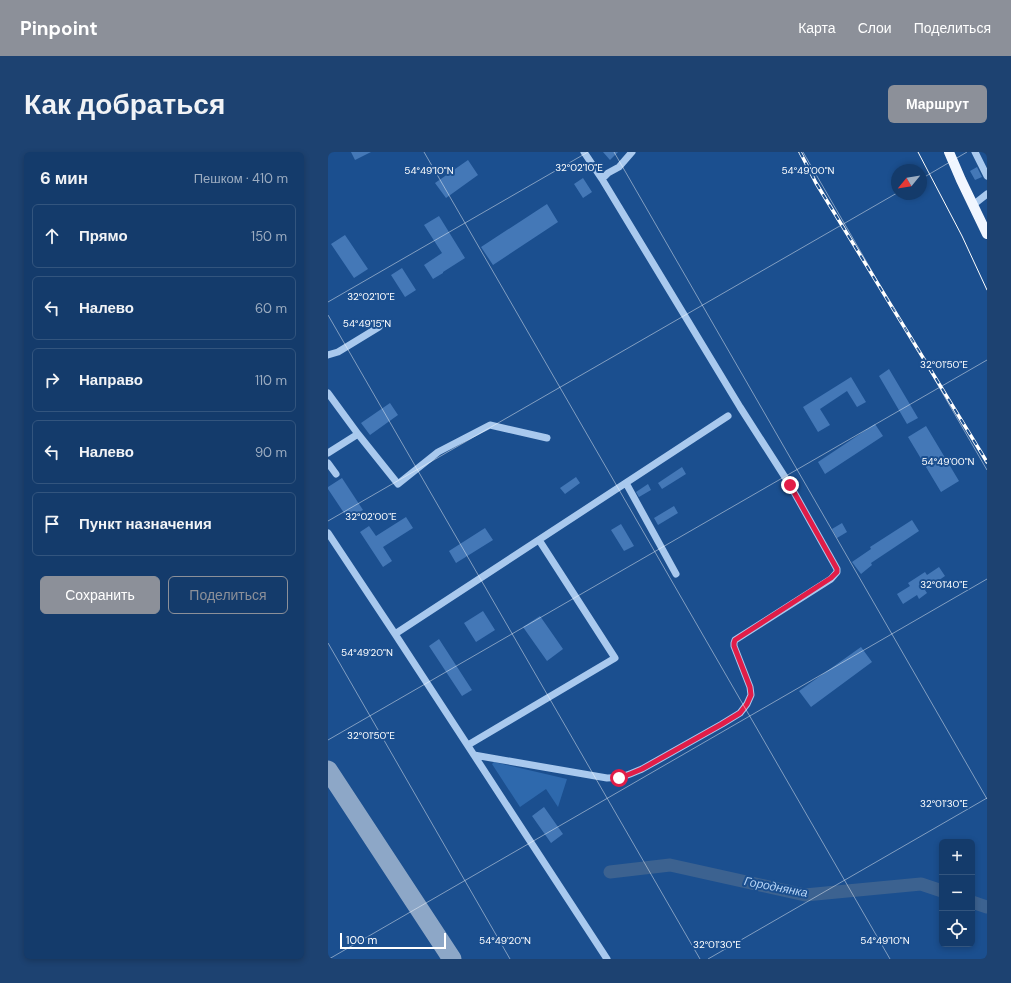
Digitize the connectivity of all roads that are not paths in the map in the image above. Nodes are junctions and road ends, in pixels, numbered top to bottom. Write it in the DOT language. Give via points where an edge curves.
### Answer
graph roads {
  1 [pos="584,152"];
  2 [pos="632,152"];
  3 [pos="949,152"];
  4 [pos="974,152"];
  5 [pos="987,176"];
  6 [pos="602,179"];
  7 [pos="987,194"];
  8 [pos="973,204"];
  9 [pos="987,234"];
  10 [pos="379,327"];
  11 [pos="328,355"];
  12 [pos="328,393"];
  13 [pos="728,416"];
  14 [pos="358,434"];
  15 [pos="547,438"];
  16 [pos="328,453"];
  17 [pos="328,463"];
  18 [pos="336,474"];
  19 [pos="626,483"];
  20 [pos="328,533"];
  21 [pos="539,540"];
  22 [pos="676,574"];
  23 [pos="395,634"];
  24 [pos="468,745"];
  25 [pos="474,755"];
  26 [pos="607,959"];
  1 -- 6 [label="street"];
  2 -- 6 [label="street" via="619,167"];
  3 -- 8 [label="main road"];
  4 -- 5 [label="street"];
  6 -- 25 [label="street" via="790,485 837,572 735,640 734,646 751,695 740,713 642,769 619,778 607,778"];
  7 -- 8 [label="street"];
  8 -- 9 [label="main road"];
  10 -- 11 [label="street" via="338,352"];
  12 -- 14 [label="street"];
  13 -- 19 [label="street"];
  14 -- 15 [label="street" via="398,484 438,452 490,425"];
  14 -- 16 [label="street"];
  17 -- 18 [label="street"];
  19 -- 21 [label="street"];
  19 -- 22 [label="street"];
  20 -- 23 [label="street"];
  21 -- 23 [label="street"];
  21 -- 24 [label="street" via="615,658"];
  23 -- 24 [label="street"];
  24 -- 25 [label="street"];
  25 -- 26 [label="street"];
}
